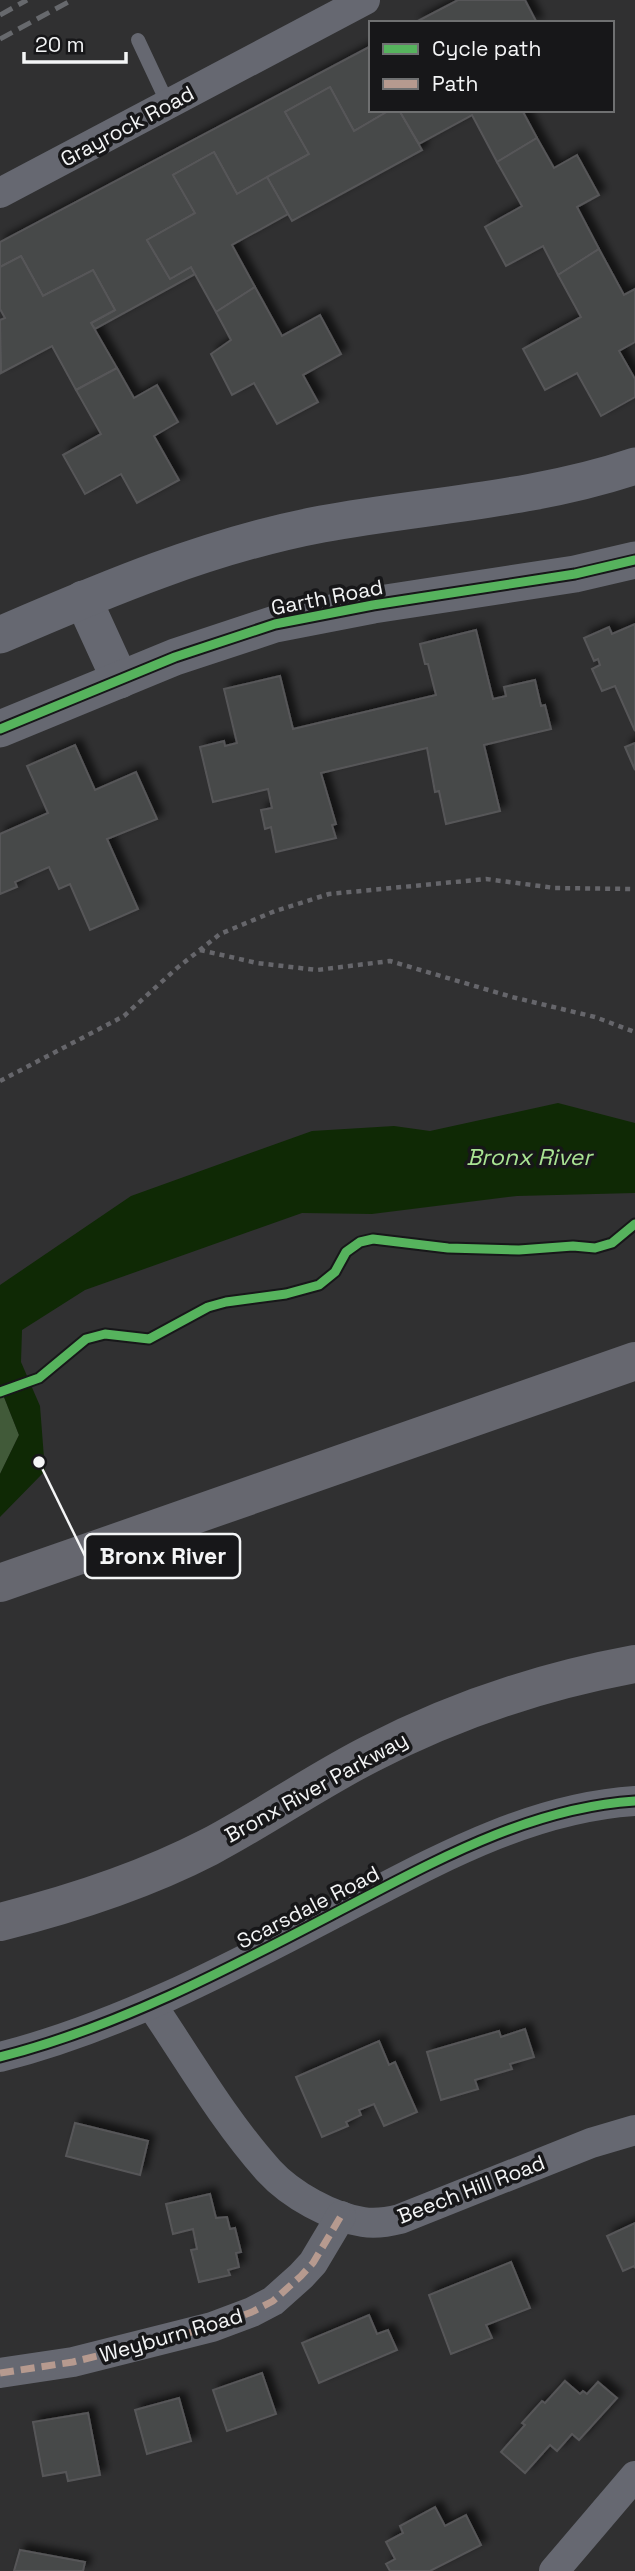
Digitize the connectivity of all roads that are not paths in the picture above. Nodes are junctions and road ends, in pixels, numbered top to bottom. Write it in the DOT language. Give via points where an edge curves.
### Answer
graph roads {
  1 [pos="365,0"];
  2 [pos="138,40"];
  3 [pos="169,104"];
  4 [pos="0,193"];
  5 [pos="635,466"];
  6 [pos="635,560"];
  7 [pos="83,599"];
  8 [pos="0,635"];
  9 [pos="120,680"];
  10 [pos="0,729"];
  11 [pos="635,1361"];
  12 [pos="0,1583"];
  13 [pos="635,1664"];
  14 [pos="635,1801"];
  15 [pos="0,1922"];
  16 [pos="151,2004"];
  17 [pos="0,2057"];
  18 [pos="635,2130"];
  19 [pos="341,2216"];
  20 [pos="0,2373"];
  21 [pos="635,2476"];
  22 [pos="554,2571"];
  1 -- 3 [label="street, Grayrock Road"];
  2 -- 3 [label="lane"];
  3 -- 4 [label="street, Grayrock Road"];
  5 -- 7 [label="street" via="570,485 286,533 180,562"];
  6 -- 9 [label="street, Garth Road" via="275,624"];
  7 -- 8 [label="street"];
  7 -- 9 [label="street"];
  9 -- 10 [label="street, Garth Road"];
  11 -- 12 [label="highway"];
  13 -- 15 [label="highway, Bronx River Parkway" via="478,1706 368,1754 260,1819 164,1868 91,1896"];
  14 -- 16 [label="street, Scarsdale Road" via="565,1811 502,1832"];
  16 -- 17 [label="street, Scarsdale Road"];
  16 -- 19 [label="street, Beech Hill Road" via="271,2173"];
  18 -- 19 [label="street, Beech Hill Road" via="400,2219 381,2223"];
  19 -- 20 [label="street, Weyburn Road" via="302,2276 252,2312 212,2327 73,2362"];
  21 -- 22 [label="street"];
}
